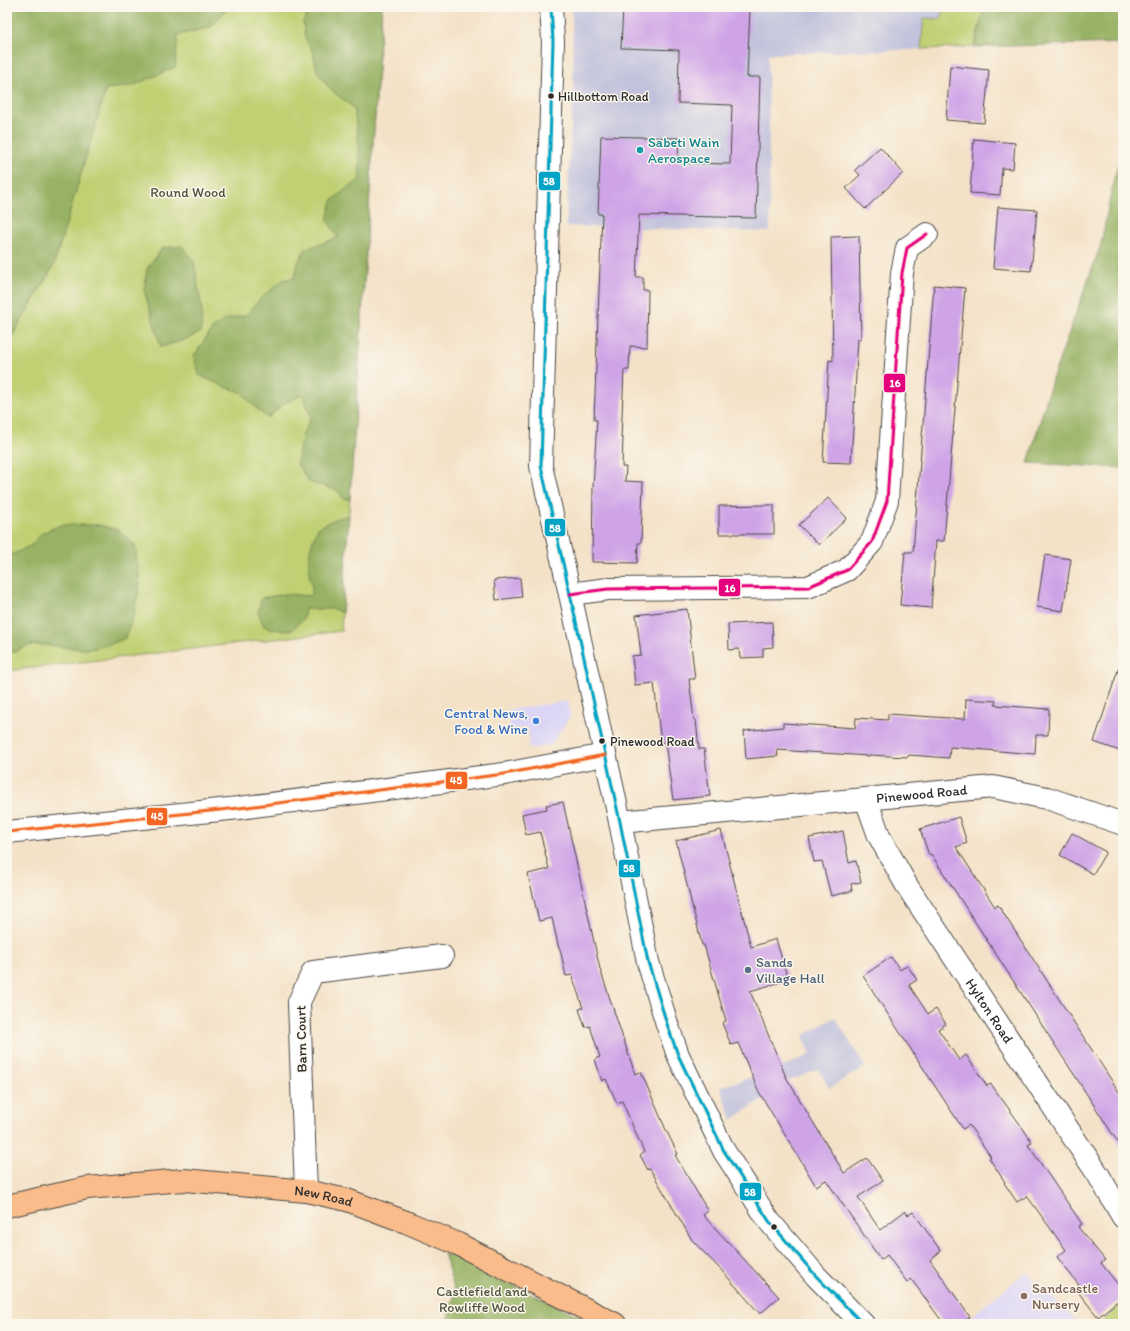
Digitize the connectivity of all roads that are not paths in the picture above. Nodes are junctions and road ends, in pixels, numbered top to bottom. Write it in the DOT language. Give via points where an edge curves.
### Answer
graph roads {
  1 [pos="551,7"];
  2 [pos="927,234"];
  3 [pos="570,594"];
  4 [pos="605,755"];
  5 [pos="866,799"];
  6 [pos="620,822"];
  7 [pos="1123,824"];
  8 [pos="7,832"];
  9 [pos="442,956"];
  10 [pos="306,1191"];
  11 [pos="7,1206"];
  12 [pos="1123,1217"];
  13 [pos="615,1324"];
  14 [pos="863,1324"];
  1 -- 3 [label="street" via="553,41 541,466"];
  2 -- 3 [label="street" via="907,248 902,273 887,500 872,542 847,570 808,588 608,589"];
  3 -- 4 [label="street"];
  4 -- 6 [label="street"];
  4 -- 8 [label="street" via="504,774 255,806"];
  5 -- 6 [label="street, Pinewood Road"];
  5 -- 7 [label="street, Pinewood Road" via="993,787 1047,798"];
  5 -- 12 [label="street, Hylton Road" via="879,836 907,886 1099,1176"];
  6 -- 14 [label="street" via="648,962 667,1024 678,1055 724,1151 769,1221 816,1276"];
  9 -- 10 [label="street, Barn Court" via="313,972 299,1002"];
  10 -- 11 [label="highway, New Road" via="184,1180 87,1188"];
  10 -- 13 [label="highway, New Road" via="347,1200 458,1244"];
}
